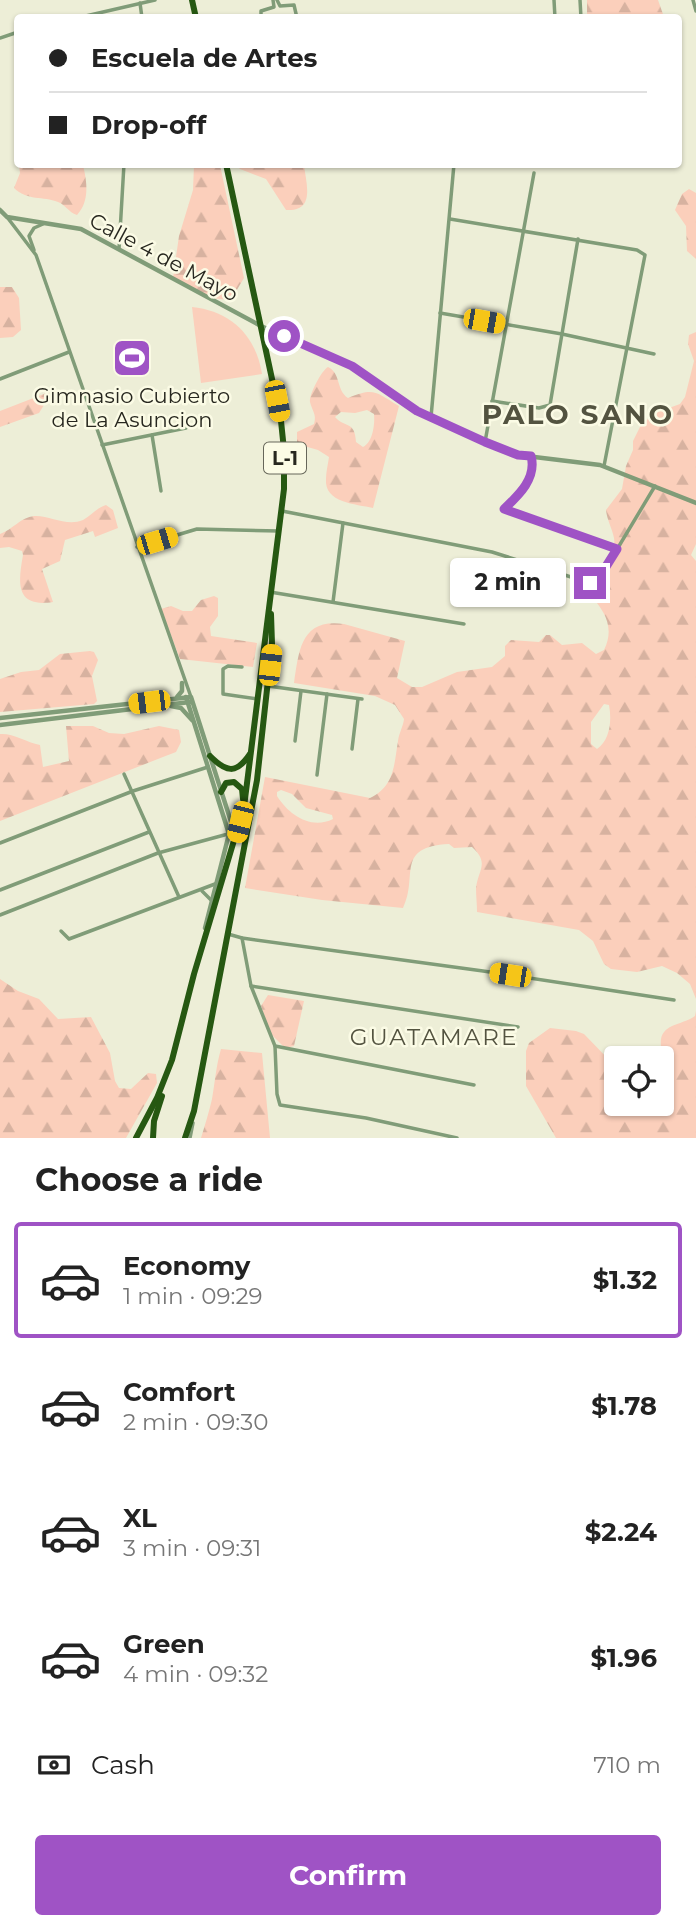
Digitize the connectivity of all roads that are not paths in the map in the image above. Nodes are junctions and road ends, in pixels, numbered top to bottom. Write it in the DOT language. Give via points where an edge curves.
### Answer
graph roads {
  1 [pos="155,0"];
  2 [pos="275,0"];
  3 [pos="694,0"];
  4 [pos="140,3"];
  5 [pos="696,11"];
  6 [pos="95,14"];
  7 [pos="141,14"];
  8 [pos="261,14"];
  9 [pos="296,14"];
  10 [pos="124,168"];
  11 [pos="227,168"];
  12 [pos="454,168"];
  13 [pos="534,173"];
  14 [pos="0,210"];
  15 [pos="8,217"];
  16 [pos="450,219"];
  17 [pos="47,223"];
  18 [pos="522,229"];
  19 [pos="578,239"];
  20 [pos="119,249"];
  21 [pos="36,256"];
  22 [pos="440,313"];
  23 [pos="506,325"];
  24 [pos="261,326"];
  25 [pos="562,334"];
  26 [pos="626,348"];
  27 [pos="69,352"];
  28 [pos="654,354"];
  29 [pos="0,379"];
  30 [pos="492,401"];
  31 [pos="431,418"];
  32 [pos="186,428"];
  33 [pos="152,435"];
  34 [pos="485,442"];
  35 [pos="102,445"];
  36 [pos="531,456"];
  37 [pos="604,466"];
  38 [pos="655,486"];
  39 [pos="162,491"];
  40 [pos="696,503"];
  41 [pos="282,511"];
  42 [pos="343,523"];
  43 [pos="279,531"];
  44 [pos="137,547"];
  45 [pos="617,549"];
  46 [pos="270,592"];
  47 [pos="333,602"];
  48 [pos="464,624"];
  49 [pos="175,658"];
  50 [pos="242,667"];
  51 [pos="182,682"];
  52 [pos="268,686"];
  53 [pos="301,691"];
  54 [pos="327,694"];
  55 [pos="174,699"];
  56 [pos="189,699"];
  57 [pos="258,699"];
  58 [pos="167,705"];
  59 [pos="0,718"];
  60 [pos="194,723"];
  61 [pos="0,725"];
  62 [pos="295,741"];
  63 [pos="253,746"];
  64 [pos="352,749"];
  65 [pos="210,756"];
  66 [pos="208,767"];
  67 [pos="124,774"];
  68 [pos="317,775"];
  69 [pos="133,791"];
  70 [pos="221,792"];
  71 [pos="244,807"];
  72 [pos="149,832"];
  73 [pos="229,834"];
  74 [pos="236,838"];
  75 [pos="0,843"];
  76 [pos="158,853"];
  77 [pos="242,861"];
  78 [pos="217,883"];
  79 [pos="0,890"];
  80 [pos="202,891"];
  81 [pos="180,897"];
  82 [pos="212,901"];
  83 [pos="0,915"];
  84 [pos="61,931"];
  85 [pos="228,934"];
  86 [pos="242,938"];
  87 [pos="202,946"];
  88 [pos="251,986"];
  89 [pos="674,1000"];
  90 [pos="518,1027"];
  91 [pos="275,1046"];
  92 [pos="172,1060"];
  93 [pos="474,1084"];
  94 [pos="194,1111"];
  95 [pos="136,1138"];
  96 [pos="153,1138"];
  97 [pos="183,1138"];
  98 [pos="190,1138"];
  99 [pos="457,1138"];
  1 -- 4 [label="street"];
  2 -- 8 [label="street" via="274,7"];
  2 -- 9 [label="street" via="280,6 293,5"];
  3 -- 5 [label="street"];
  4 -- 6 [label="street"];
  4 -- 7 [label="street"];
  10 -- 20 [label="street"];
  11 -- 24 [label="main road, L-1"];
  12 -- 16 [label="street"];
  13 -- 18 [label="street"];
  14 -- 15 [label="street"];
  15 -- 17 [label="street, Calle 4 de Mayo"];
  15 -- 21 [label="street"];
  16 -- 18 [label="street"];
  16 -- 22 [label="street"];
  17 -- 20 [label="street, Calle 4 de Mayo" via="81,229"];
  17 -- 21 [label="street" via="34,228 29,236"];
  18 -- 19 [label="street"];
  18 -- 23 [label="street"];
  19 -- 25 [label="street"];
  19 -- 26 [label="street" via="645,255"];
  20 -- 24 [label="street, Calle 4 de Mayo"];
  21 -- 27 [label="street"];
  22 -- 23 [label="street"];
  22 -- 31 [label="street"];
  23 -- 25 [label="street"];
  23 -- 30 [label="street"];
  24 -- 31 [label="street, Calle 4 de Mayo" via="352,366"];
  24 -- 41 [label="main road, L-1" via="284,437"];
  25 -- 26 [label="street"];
  25 -- 30 [label="street" via="550,405 539,408"];
  26 -- 28 [label="street"];
  26 -- 37 [label="street"];
  27 -- 29 [label="street"];
  27 -- 35 [label="street"];
  30 -- 34 [label="street"];
  31 -- 34 [label="street, Calle 4 de Mayo"];
  32 -- 33 [label="street"];
  33 -- 35 [label="street"];
  33 -- 39 [label="street"];
  34 -- 36 [label="street, Calle 4 de Mayo"];
  35 -- 44 [label="street"];
  36 -- 37 [label="street, Calle 4 de Mayo"];
  36 -- 45 [label="street" via="533,471 528,482 504,509"];
  37 -- 38 [label="street, Calle 4 de Mayo"];
  38 -- 40 [label="street, Calle 4 de Mayo"];
  38 -- 45 [label="street"];
  41 -- 42 [label="street"];
  41 -- 43 [label="main road, L-1"];
  42 -- 45 [label="street" via="492,552 590,583 597,581"];
  42 -- 47 [label="street"];
  43 -- 44 [label="street" via="197,529"];
  43 -- 46 [label="main road, L-1"];
  44 -- 49 [label="street"];
  46 -- 47 [label="street"];
  46 -- 52 [label="main road, L-1"];
  46 -- 57 [label="main road, L-1"];
  47 -- 48 [label="street"];
  49 -- 51 [label="street"];
  49 -- 56 [label="street"];
  50 -- 57 [label="street" via="223,669 223,694"];
  51 -- 55 [label="street" via="182,691"];
  51 -- 56 [label="street"];
  52 -- 53 [label="street"];
  52 -- 77 [label="main road, L-1"];
  53 -- 54 [label="street"];
  53 -- 62 [label="street"];
  54 -- 64 [label="street" via="360,699"];
  54 -- 68 [label="street"];
  55 -- 56 [label="street"];
  55 -- 59 [label="street"];
  56 -- 58 [label="street"];
  56 -- 60 [label="street"];
  56 -- 65 [label="street"];
  57 -- 63 [label="main road, L-1"];
  58 -- 60 [label="street" via="181,708"];
  58 -- 61 [label="street"];
  60 -- 66 [label="street"];
  63 -- 65 [label="main road" via="239,767 229,770"];
  63 -- 71 [label="main road, L-1"];
  65 -- 70 [label="street"];
  66 -- 69 [label="street"];
  66 -- 73 [label="street"];
  67 -- 69 [label="street"];
  69 -- 72 [label="street"];
  69 -- 75 [label="street"];
  70 -- 71 [label="main road" via="226,783 237,783"];
  70 -- 74 [label="street"];
  71 -- 74 [label="main road, L-1"];
  72 -- 76 [label="street"];
  72 -- 79 [label="street"];
  73 -- 76 [label="street"];
  73 -- 78 [label="street, L-1"];
  74 -- 77 [label="main road"];
  74 -- 87 [label="main road, L-1"];
  76 -- 81 [label="street"];
  76 -- 83 [label="street"];
  77 -- 85 [label="main road, L-1"];
  78 -- 80 [label="street"];
  78 -- 82 [label="street, L-1"];
  80 -- 81 [label="street"];
  80 -- 82 [label="street"];
  81 -- 84 [label="street" via="69,939"];
  82 -- 87 [label="street, L-1"];
  85 -- 86 [label="street"];
  85 -- 94 [label="main road, L-1"];
  86 -- 88 [label="street"];
  86 -- 89 [label="street"];
  87 -- 92 [label="main road, L-1"];
  88 -- 90 [label="street"];
  88 -- 91 [label="street"];
  91 -- 93 [label="street"];
  91 -- 99 [label="street" via="280,1105"];
  92 -- 95 [label="main road, L-1"];
  92 -- 96 [label="main road, L-1"];
  94 -- 97 [label="main road, L-1"];
  94 -- 98 [label="street, L-1"];
}
